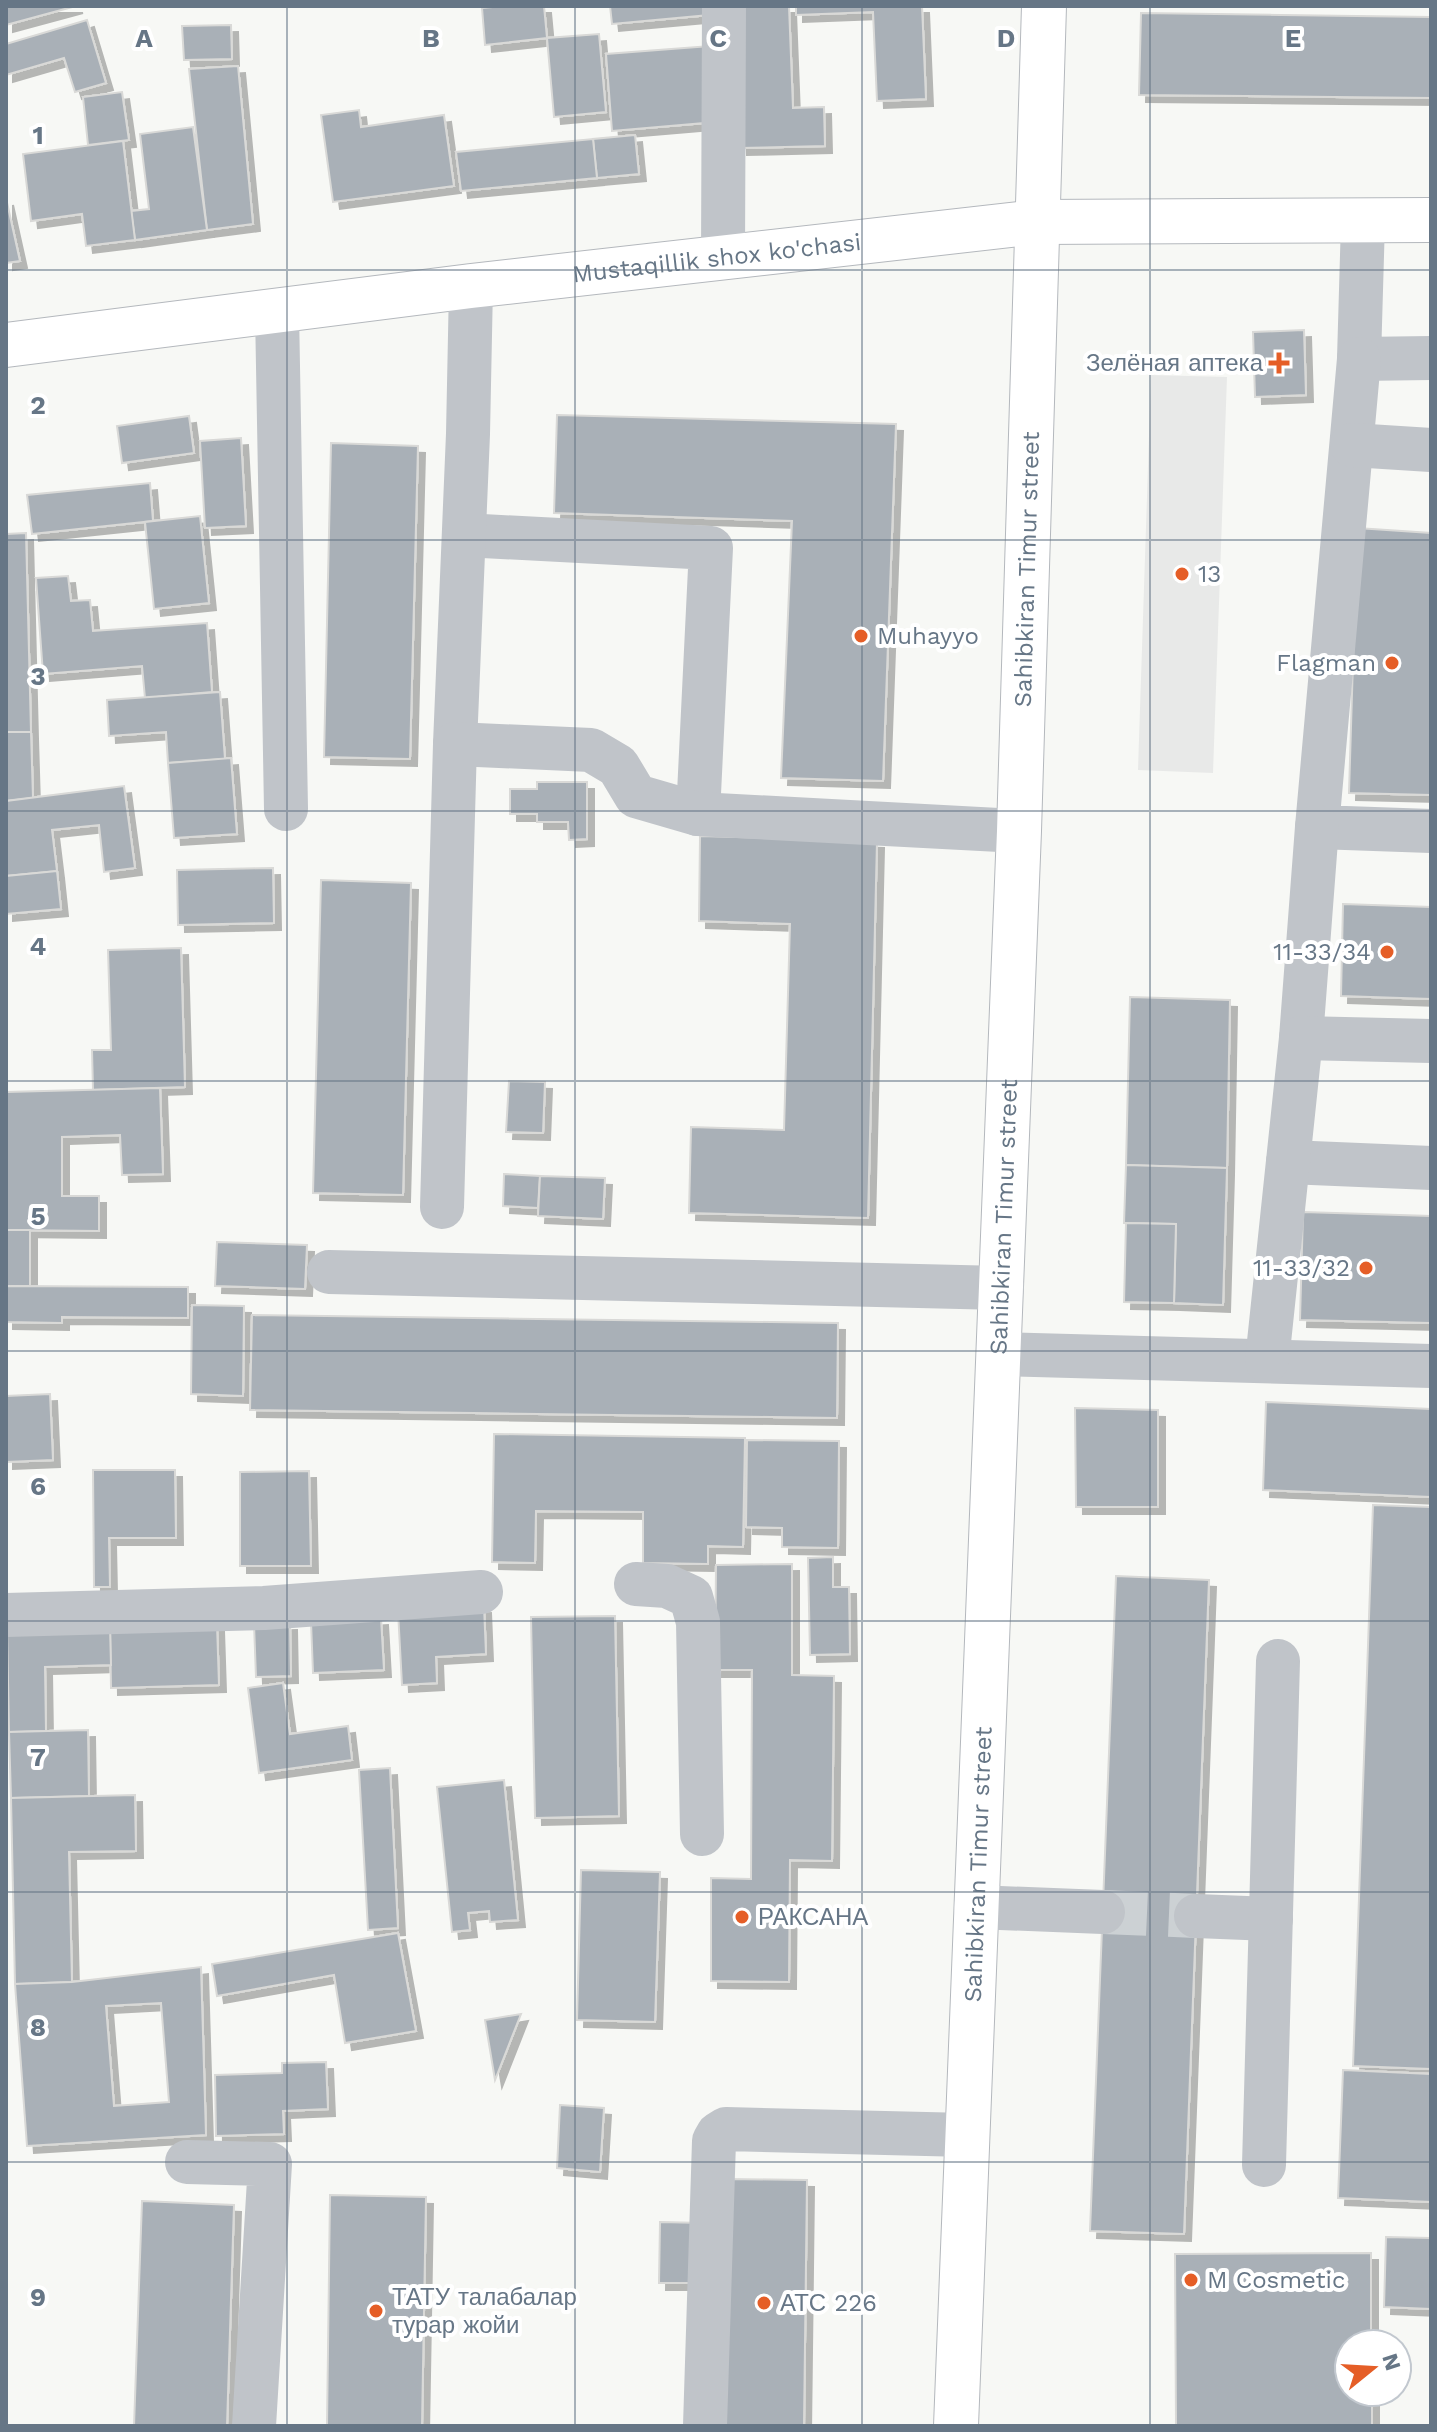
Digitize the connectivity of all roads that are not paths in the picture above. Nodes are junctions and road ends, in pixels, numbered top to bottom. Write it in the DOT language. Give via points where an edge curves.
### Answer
graph roads {
  1 [pos="724,6"];
  2 [pos="1044,6"];
  3 [pos="1431,220"];
  4 [pos="1363,221"];
  5 [pos="1037,222"];
  6 [pos="723,257"];
  7 [pos="471,286"];
  8 [pos="277,311"];
  9 [pos="6,345"];
  10 [pos="1431,358"];
  11 [pos="1359,359"];
  12 [pos="1352,445"];
  13 [pos="1431,450"];
  14 [pos="464,535"];
  15 [pos="455,744"];
  16 [pos="286,809"];
  17 [pos="698,814"];
  18 [pos="1317,827"];
  19 [pos="1019,831"];
  20 [pos="1431,831"];
  21 [pos="1301,1038"];
  22 [pos="1431,1041"];
  23 [pos="1288,1162"];
  24 [pos="1431,1168"];
  25 [pos="442,1207"];
  26 [pos="329,1272"];
  27 [pos="1002,1288"];
  28 [pos="999,1354"];
  29 [pos="1267,1361"];
  30 [pos="1431,1366"];
  31 [pos="636,1584"];
  32 [pos="481,1592"];
  33 [pos="6,1615"];
  34 [pos="1278,1661"];
  35 [pos="702,1834"];
  36 [pos="976,1907"];
  37 [pos="1103,1912"];
  38 [pos="1196,1916"];
  39 [pos="1271,1919"];
  40 [pos="967,2135"];
  41 [pos="187,2162"];
  42 [pos="1264,2165"];
  43 [pos="254,2426"];
  44 [pos="705,2426"];
  45 [pos="956,2426"];
  1 -- 6 [label="street"];
  2 -- 5 [label="main road, Sahibkiran Timur street"];
  3 -- 4 [label="main road, Mustaqillik shox ko'chasi"];
  4 -- 5 [label="main road, Mustaqillik shox ko'chasi"];
  4 -- 11 [label="street"];
  5 -- 6 [label="main road, Mustaqillik shox ko'chasi"];
  5 -- 19 [label="main road, Sahibkiran Timur street"];
  6 -- 7 [label="main road, Mustaqillik shox ko'chasi"];
  7 -- 8 [label="main road, Mustaqillik shox ko'chasi"];
  7 -- 14 [label="street"];
  8 -- 9 [label="main road, Mustaqillik shox ko'chasi"];
  8 -- 16 [label="street"];
  10 -- 11 [label="street"];
  11 -- 12 [label="street"];
  12 -- 13 [label="street"];
  12 -- 18 [label="street"];
  14 -- 15 [label="street"];
  14 -- 17 [label="street" via="711,548"];
  15 -- 17 [label="street" via="591,750 618,766 636,796"];
  15 -- 25 [label="street"];
  17 -- 19 [label="street"];
  18 -- 20 [label="street"];
  18 -- 21 [label="street"];
  19 -- 27 [label="main road, Sahibkiran Timur street"];
  21 -- 22 [label="street"];
  21 -- 23 [label="street"];
  23 -- 24 [label="street"];
  23 -- 29 [label="street"];
  26 -- 27 [label="street"];
  27 -- 28 [label="main road, Sahibkiran Timur street"];
  28 -- 29 [label="street"];
  28 -- 36 [label="main road, Sahibkiran Timur street"];
  29 -- 30 [label="street"];
  31 -- 35 [label="street" via="667,1586 691,1597 695,1610"];
  32 -- 33 [label="street" via="264,1608"];
  34 -- 39 [label="street"];
  36 -- 37 [label="street"];
  36 -- 40 [label="main road, Sahibkiran Timur street"];
  38 -- 39 [label="street"];
  39 -- 42 [label="street"];
  40 -- 44 [label="street" via="726,2129 718,2134"];
  40 -- 45 [label="main road, Sahibkiran Timur street"];
  41 -- 43 [label="street" via="270,2164"];
}
